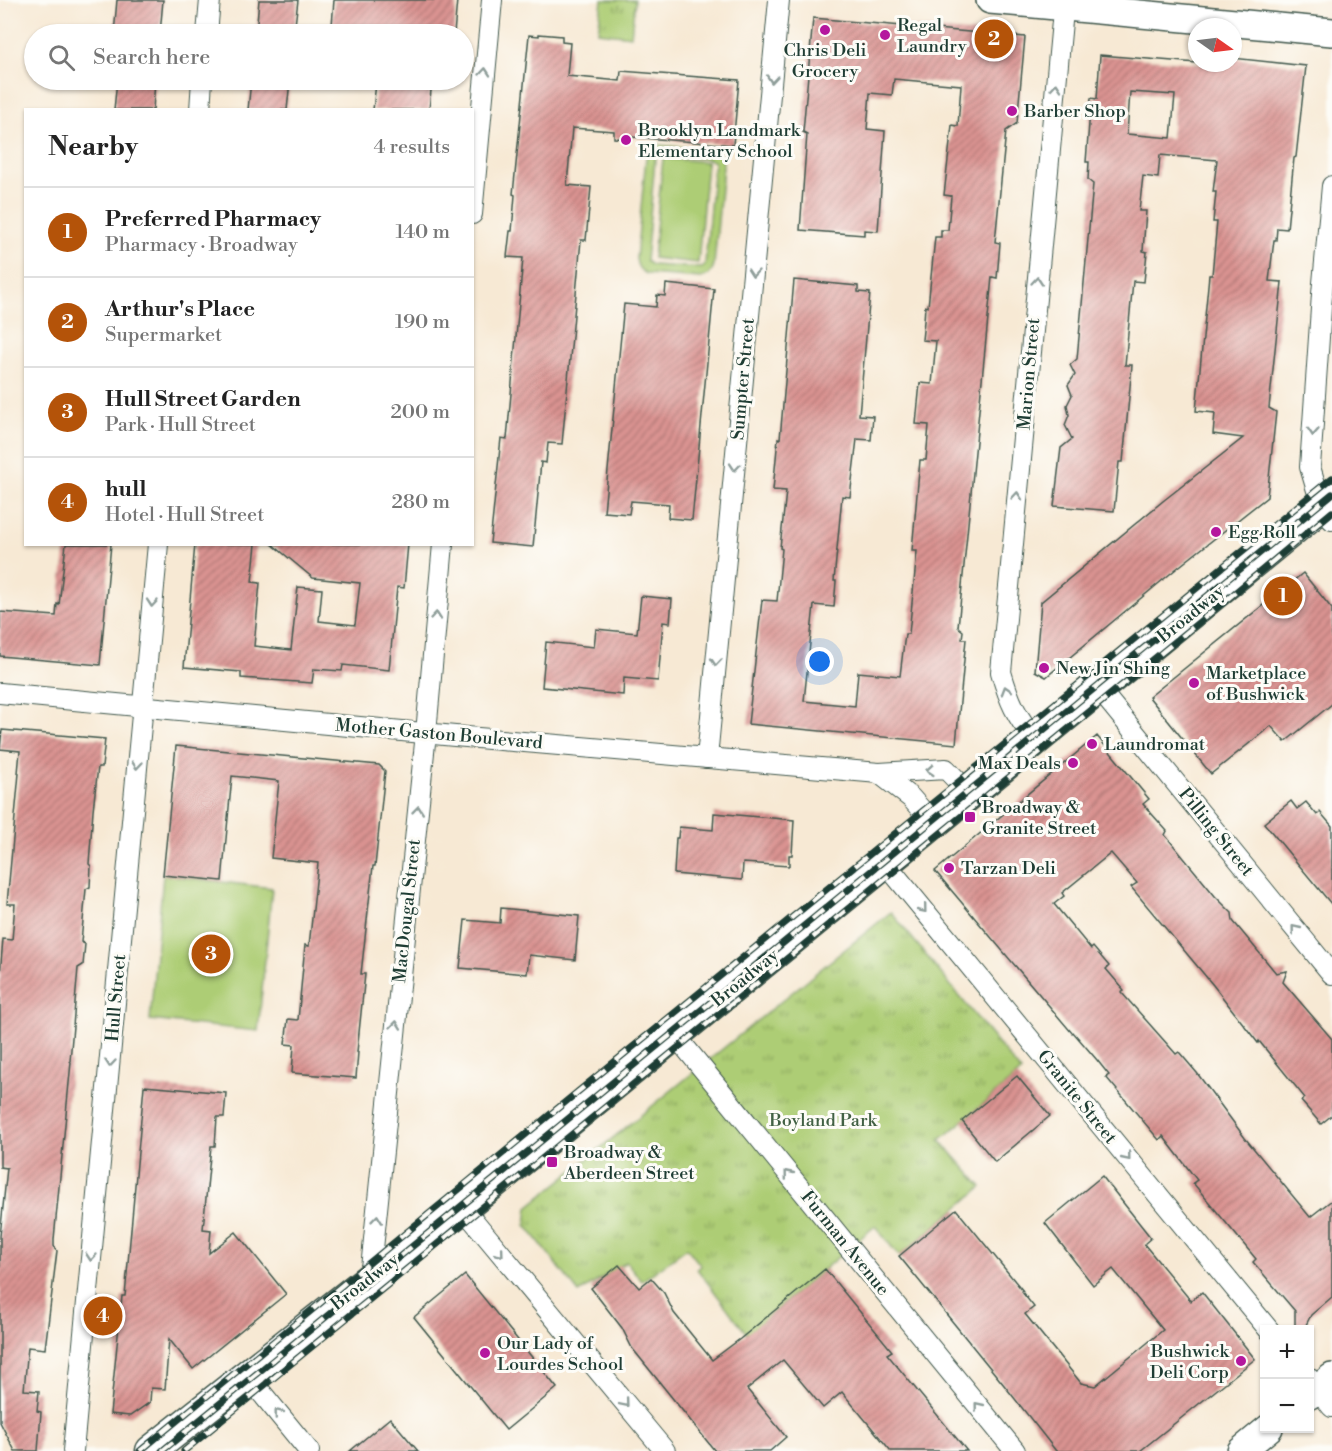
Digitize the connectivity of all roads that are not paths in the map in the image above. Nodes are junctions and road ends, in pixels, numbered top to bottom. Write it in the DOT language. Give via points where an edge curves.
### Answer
graph roads {
  1 [pos="210,0"];
  2 [pos="492,0"];
  3 [pos="779,0"];
  4 [pos="990,0"];
  5 [pos="1064,4"];
  6 [pos="208,24"];
  7 [pos="1332,32"];
  8 [pos="201,90"];
  9 [pos="200,108"];
  10 [pos="1332,186"];
  11 [pos="474,193"];
  12 [pos="1329,509"];
  13 [pos="158,546"];
  14 [pos="443,546"];
  15 [pos="1099,689"];
  16 [pos="0,693"];
  17 [pos="143,706"];
  18 [pos="426,733"];
  19 [pos="1036,740"];
  20 [pos="707,759"];
  21 [pos="879,773"];
  22 [pos="970,794"];
  23 [pos="934,824"];
  24 [pos="886,864"];
  25 [pos="1332,975"];
  26 [pos="675,1035"];
  27 [pos="462,1208"];
  28 [pos="370,1278"];
  29 [pos="1266,1325"];
  30 [pos="247,1375"];
  31 [pos="1263,1433"];
  32 [pos="73,1451"];
  33 [pos="151,1451"];
  34 [pos="309,1451"];
  35 [pos="665,1451"];
  36 [pos="1015,1451"];
  37 [pos="1241,1451"];
  1 -- 6 [label="street"];
  11 -- 2 [label="street, one-way"];
  3 -- 20 [label="street, Sumpter Street, one-way"];
  4 -- 5 [label="main road"];
  5 -- 7 [label="main road"];
  19 -- 5 [label="street, Marion Street, one-way" via="1008,698 1001,672"];
  8 -- 9 [label="street"];
  10 -- 12 [label="street, one-way" via="1310,467"];
  12 -- 15 [label="main road, Broadway"];
  13 -- 17 [label="street, Hull Street, one-way"];
  18 -- 14 [label="street, MacDougal Street, one-way"];
  15 -- 19 [label="main road, Broadway"];
  25 -- 15 [label="street, Pilling Street, one-way"];
  16 -- 17 [label="street, Mother Gaston Boulevard"];
  17 -- 18 [label="street, Mother Gaston Boulevard"];
  17 -- 32 [label="street, Hull Street, one-way"];
  18 -- 20 [label="street, Mother Gaston Boulevard"];
  28 -- 18 [label="street, MacDougal Street, one-way"];
  19 -- 22 [label="main road, Broadway"];
  20 -- 21 [label="street, Mother Gaston Boulevard"];
  22 -- 21 [label="street, Mother Gaston Boulevard, one-way" via="946,769"];
  21 -- 23 [label="street" via="911,798"];
  22 -- 23 [label="main road, Broadway"];
  23 -- 24 [label="main road, Broadway"];
  24 -- 26 [label="main road, Broadway"];
  24 -- 29 [label="street, Granite Street, one-way"];
  26 -- 27 [label="main road, Broadway"];
  36 -- 26 [label="street, Furman Avenue, one-way"];
  27 -- 28 [label="main road, Broadway"];
  27 -- 35 [label="street, one-way"];
  28 -- 30 [label="main road, Broadway"];
  30 -- 33 [label="main road, Broadway"];
  34 -- 30 [label="street, one-way"];
  31 -- 37 [label="main road"];
}
